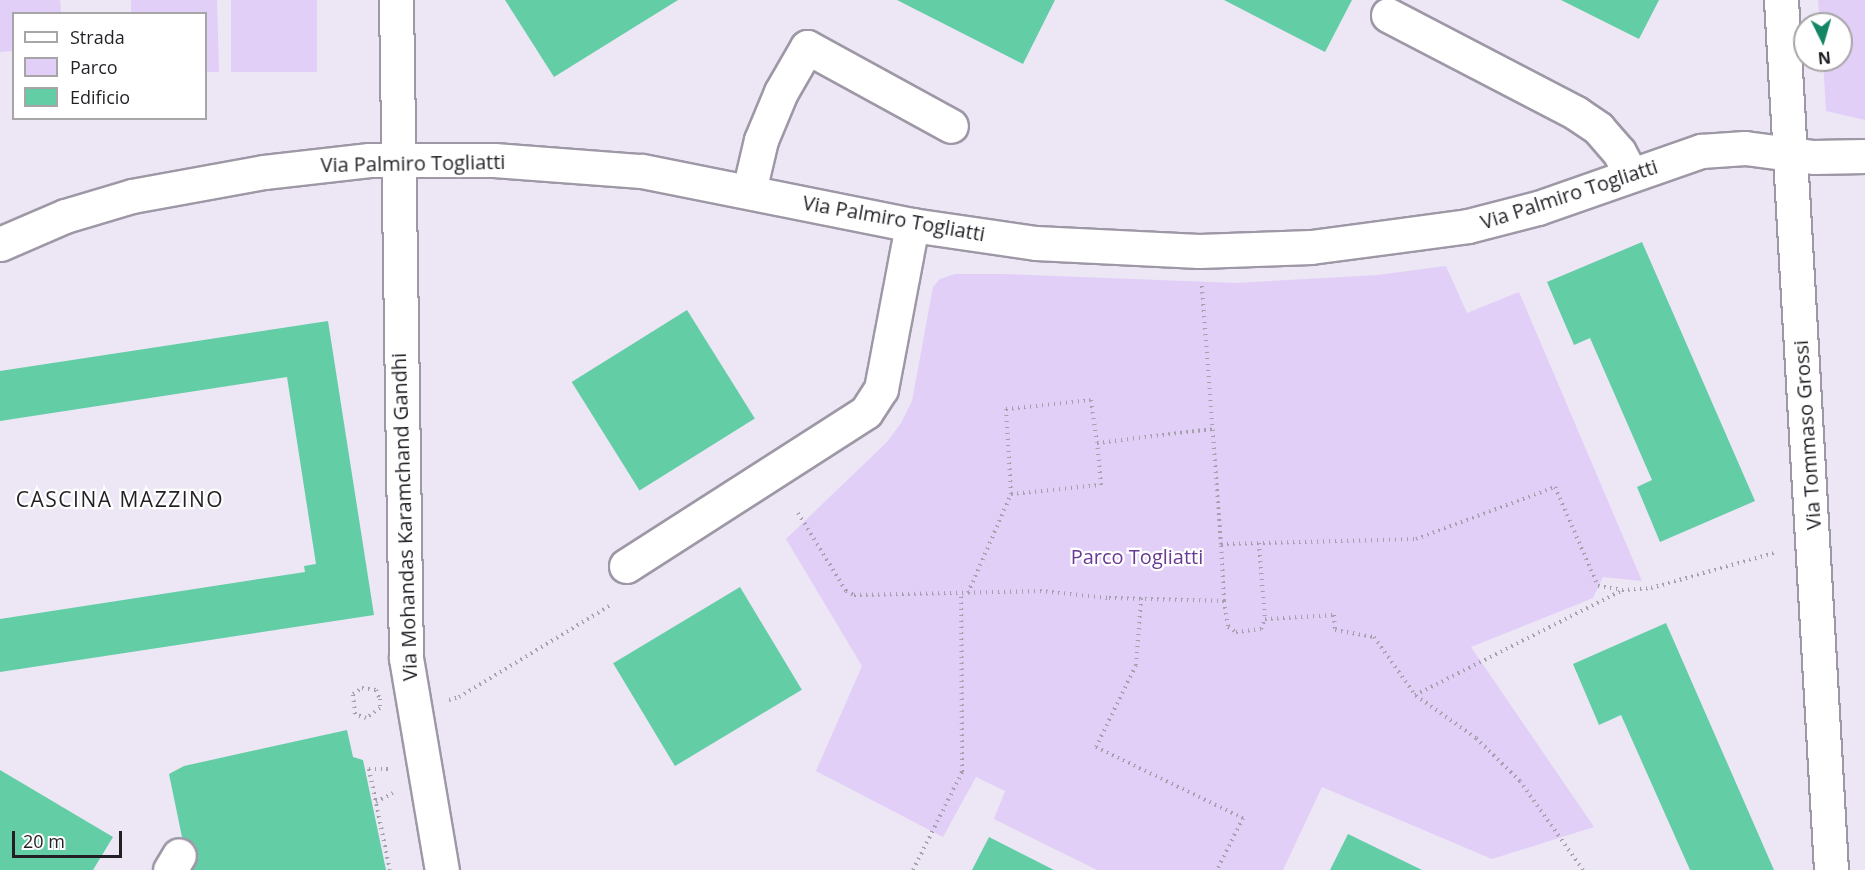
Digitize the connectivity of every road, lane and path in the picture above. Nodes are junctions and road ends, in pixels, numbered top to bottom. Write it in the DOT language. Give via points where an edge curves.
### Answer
graph roads {
  1 [pos="396,0"];
  2 [pos="1781,0"];
  3 [pos="1388,15"];
  4 [pos="951,126"];
  5 [pos="1789,152"];
  6 [pos="1865,156"];
  7 [pos="399,160"];
  8 [pos="1631,175"];
  9 [pos="749,191"];
  10 [pos="912,225"];
  11 [pos="0,244"];
  12 [pos="1201,278"];
  13 [pos="1212,429"];
  14 [pos="1096,443"];
  15 [pos="1011,494"];
  16 [pos="798,513"];
  17 [pos="1259,543"];
  18 [pos="1221,544"];
  19 [pos="1787,549"];
  20 [pos="626,566"];
  21 [pos="1622,590"];
  22 [pos="961,593"];
  23 [pos="968,593"];
  24 [pos="1141,598"];
  25 [pos="1224,601"];
  26 [pos="611,606"];
  27 [pos="1265,619"];
  28 [pos="1415,695"];
  29 [pos="459,697"];
  30 [pos="366,718"];
  31 [pos="369,769"];
  32 [pos="390,870"];
  33 [pos="442,870"];
  34 [pos="914,870"];
  35 [pos="1217,870"];
  36 [pos="1583,870"];
  37 [pos="1831,870"];
  1 -- 7 [label="street, Via Mohandas Karamchand Gandhi"];
  2 -- 5 [label="street, Via Tommaso Grossi"];
  3 -- 8 [label="street" via="1576,113 1598,128 1619,152"];
  4 -- 9 [label="street" via="807,47 761,140"];
  5 -- 6 [label="street, Via Palmiro Togliatti" via="1813,157"];
  5 -- 8 [label="street, Via Palmiro Togliatti" via="1745,148 1701,152"];
  5 -- 37 [label="street, Via Tommaso Grossi"];
  7 -- 9 [label="street, Via Palmiro Togliatti" via="588,166 642,171"];
  7 -- 11 [label="street, Via Palmiro Togliatti" via="334,162 170,188 75,213"];
  7 -- 33 [label="street, Via Mohandas Karamchand Gandhi" via="406,658"];
  8 -- 10 [label="street, Via Palmiro Togliatti" via="1538,208 1468,226 1311,247 1123,249 1036,243"];
  9 -- 10 [label="street, Via Palmiro Togliatti"];
  10 -- 20 [label="street" via="881,388 866,412"];
  12 -- 13 [label="path"];
  13 -- 14 [label="path"];
  13 -- 18 [label="path"];
  14 -- 15 [label="path" via="1101,485"];
  14 -- 15 [label="path" via="1091,399 1006,409"];
  15 -- 23 [label="path"];
  16 -- 22 [label="path" via="846,591 854,595"];
  17 -- 18 [label="path"];
  17 -- 21 [label="path" via="1416,539 1555,487 1598,586"];
  17 -- 27 [label="path"];
  18 -- 25 [label="path"];
  19 -- 21 [label="path" via="1683,580"];
  21 -- 28 [label="path"];
  22 -- 23 [label="path"];
  22 -- 34 [label="path" via="962,772"];
  23 -- 24 [label="path" via="1040,591"];
  24 -- 25 [label="path"];
  24 -- 35 [label="path" via="1136,665 1096,747 1242,818"];
  25 -- 27 [label="path" via="1228,627 1236,632 1261,629"];
  26 -- 29 [label="path"];
  27 -- 28 [label="path" via="1334,615 1335,630 1374,637"];
  28 -- 36 [label="path" via="1476,738 1520,781"];
  30 -- 30 [label="path" via="380,708 380,699 376,690 362,688 353,694 355,714"];
  31 -- 32 [label="path"];
}
